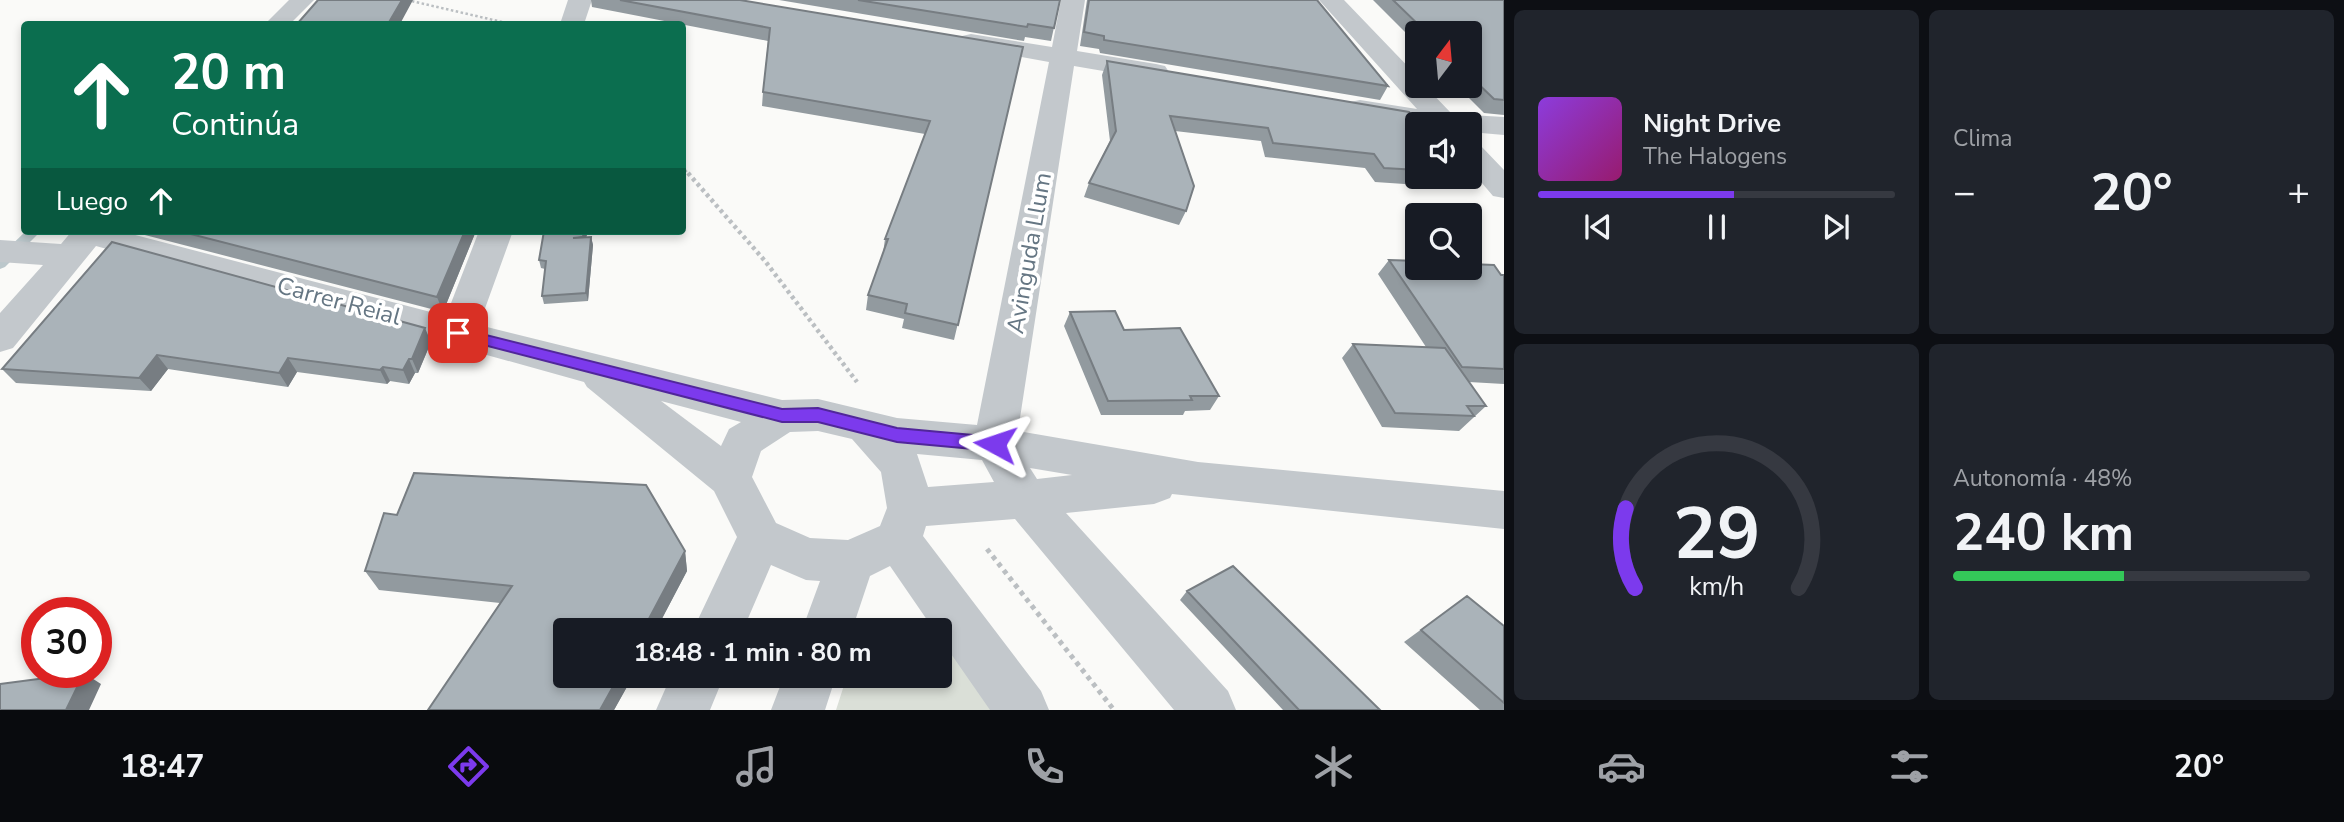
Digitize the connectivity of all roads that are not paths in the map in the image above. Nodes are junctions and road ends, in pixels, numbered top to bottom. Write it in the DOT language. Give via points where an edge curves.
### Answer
graph roads {
  1 [pos="302,0"];
  2 [pos="580,0"];
  3 [pos="1073,0"];
  4 [pos="1331,0"];
  5 [pos="279,21"];
  6 [pos="573,21"];
  7 [pos="953,38"];
  8 [pos="1062,56"];
  9 [pos="1185,77"];
  10 [pos="1335,103"];
  11 [pos="1435,112"];
  12 [pos="1405,116"];
  13 [pos="1482,125"];
  14 [pos="1504,126"];
  15 [pos="1482,164"];
  16 [pos="1504,189"];
  17 [pos="495,235"];
  18 [pos="71,243"];
  19 [pos="0,251"];
  20 [pos="458,333"];
  21 [pos="0,338"];
  22 [pos="591,369"];
  23 [pos="782,416"];
  24 [pos="865,426"];
  25 [pos="995,444"];
  26 [pos="730,478"];
  27 [pos="1198,480"];
  28 [pos="1025,499"];
  29 [pos="1504,510"];
  30 [pos="904,524"];
  31 [pos="760,537"];
  32 [pos="851,562"];
  33 [pos="723,618"];
  34 [pos="831,618"];
  35 [pos="693,688"];
  36 [pos="806,688"];
  37 [pos="683,710"];
  38 [pos="798,710"];
  39 [pos="1022,710"];
  40 [pos="1209,710"];
  1 -- 5 [label="street"];
  2 -- 6 [label="street"];
  3 -- 8 [label="street, Avinguda Llum"];
  4 -- 11 [label="street"];
  7 -- 8 [label="street"];
  8 -- 9 [label="street"];
  8 -- 25 [label="street, Avinguda Llum"];
  10 -- 12 [label="street"];
  13 -- 14 [label="street"];
  15 -- 16 [label="street"];
  17 -- 20 [label="street"];
  18 -- 19 [label="street, Carrer Reial"];
  18 -- 20 [label="street, Carrer Reial"];
  18 -- 21 [label="street"];
  20 -- 22 [label="street, Carrer Reial"];
  22 -- 23 [label="street, Carrer Reial"];
  22 -- 26 [label="street, Carrer Reial"];
  23 -- 24 [label="street" via="818,415"];
  23 -- 26 [label="street" via="744,441"];
  24 -- 25 [label="street" via="897,435"];
  24 -- 30 [label="street" via="901,466"];
  25 -- 27 [label="street"];
  25 -- 28 [label="street"];
  26 -- 31 [label="street"];
  27 -- 28 [label="street"];
  27 -- 29 [label="street"];
  28 -- 30 [label="street"];
  28 -- 40 [label="street"];
  30 -- 32 [label="street"];
  30 -- 39 [label="street"];
  31 -- 32 [label="street" via="806,559"];
  31 -- 33 [label="street"];
  32 -- 34 [label="street"];
  35 -- 37 [label="street"];
  36 -- 38 [label="street"];
}
